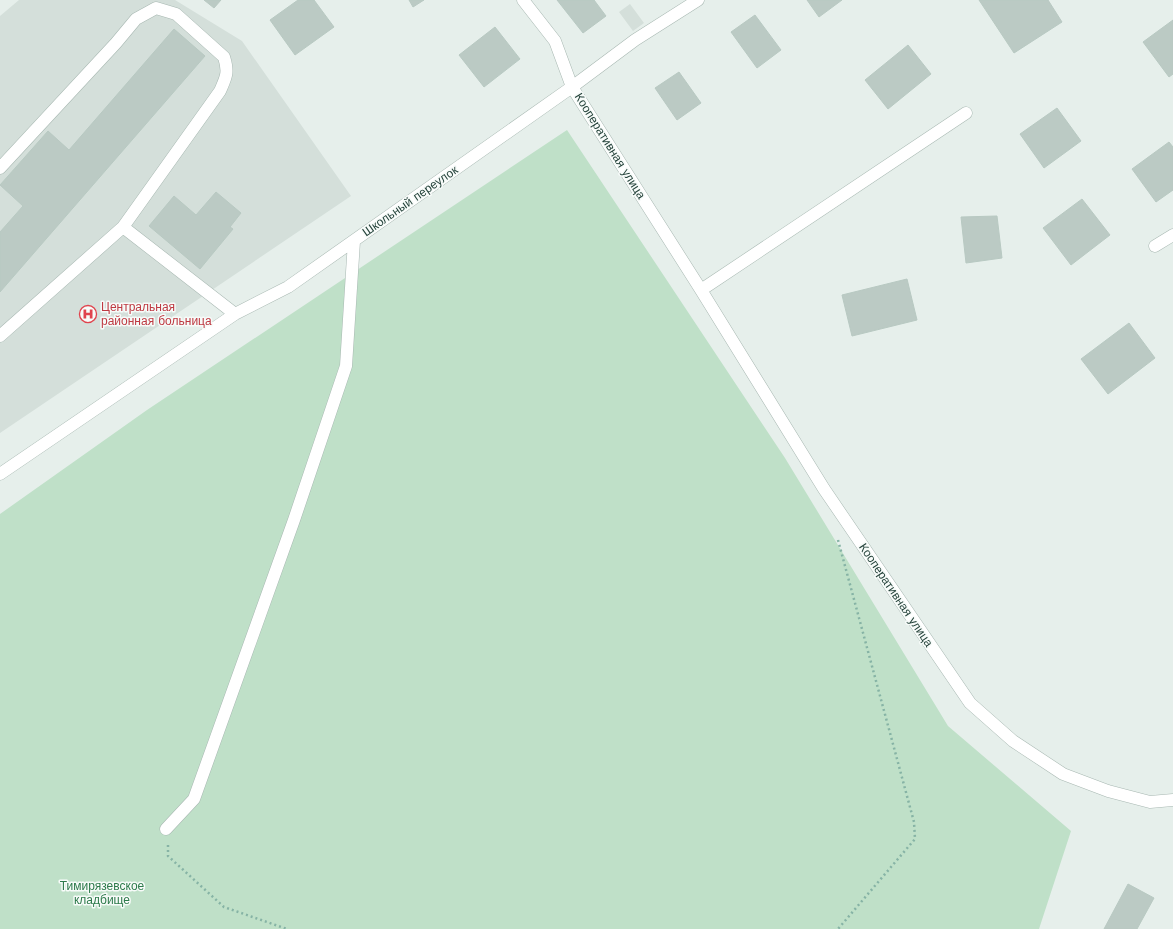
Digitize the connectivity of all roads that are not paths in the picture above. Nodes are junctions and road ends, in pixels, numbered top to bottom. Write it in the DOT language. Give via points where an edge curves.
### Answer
graph roads {
  1 [pos="523,0"];
  2 [pos="698,0"];
  3 [pos="572,86"];
  4 [pos="966,113"];
  5 [pos="0,168"];
  6 [pos="123,227"];
  7 [pos="1173,234"];
  8 [pos="354,241"];
  9 [pos="1155,246"];
  10 [pos="701,290"];
  11 [pos="234,314"];
  12 [pos="0,336"];
  13 [pos="0,474"];
  14 [pos="1173,800"];
  15 [pos="166,829"];
  1 -- 3 [label="street, Кооперативная улица" via="554,41"];
  2 -- 3 [label="street, Школьный переулок" via="635,40"];
  3 -- 8 [label="street, Школьный переулок"];
  3 -- 10 [label="street, Кооперативная улица"];
  4 -- 10 [label="street"];
  5 -- 6 [label="street" via="136,18 156,8 176,14 224,57 227,76 220,91"];
  6 -- 11 [label="street"];
  6 -- 12 [label="street"];
  7 -- 9 [label="street"];
  8 -- 11 [label="street, Школьный переулок" via="288,287"];
  8 -- 15 [label="street" via="346,366 194,799"];
  10 -- 14 [label="street, Кооперативная улица" via="824,490 970,703 1013,741 1063,774 1108,791 1150,802"];
  11 -- 13 [label="street, Школьный переулок"];
}
